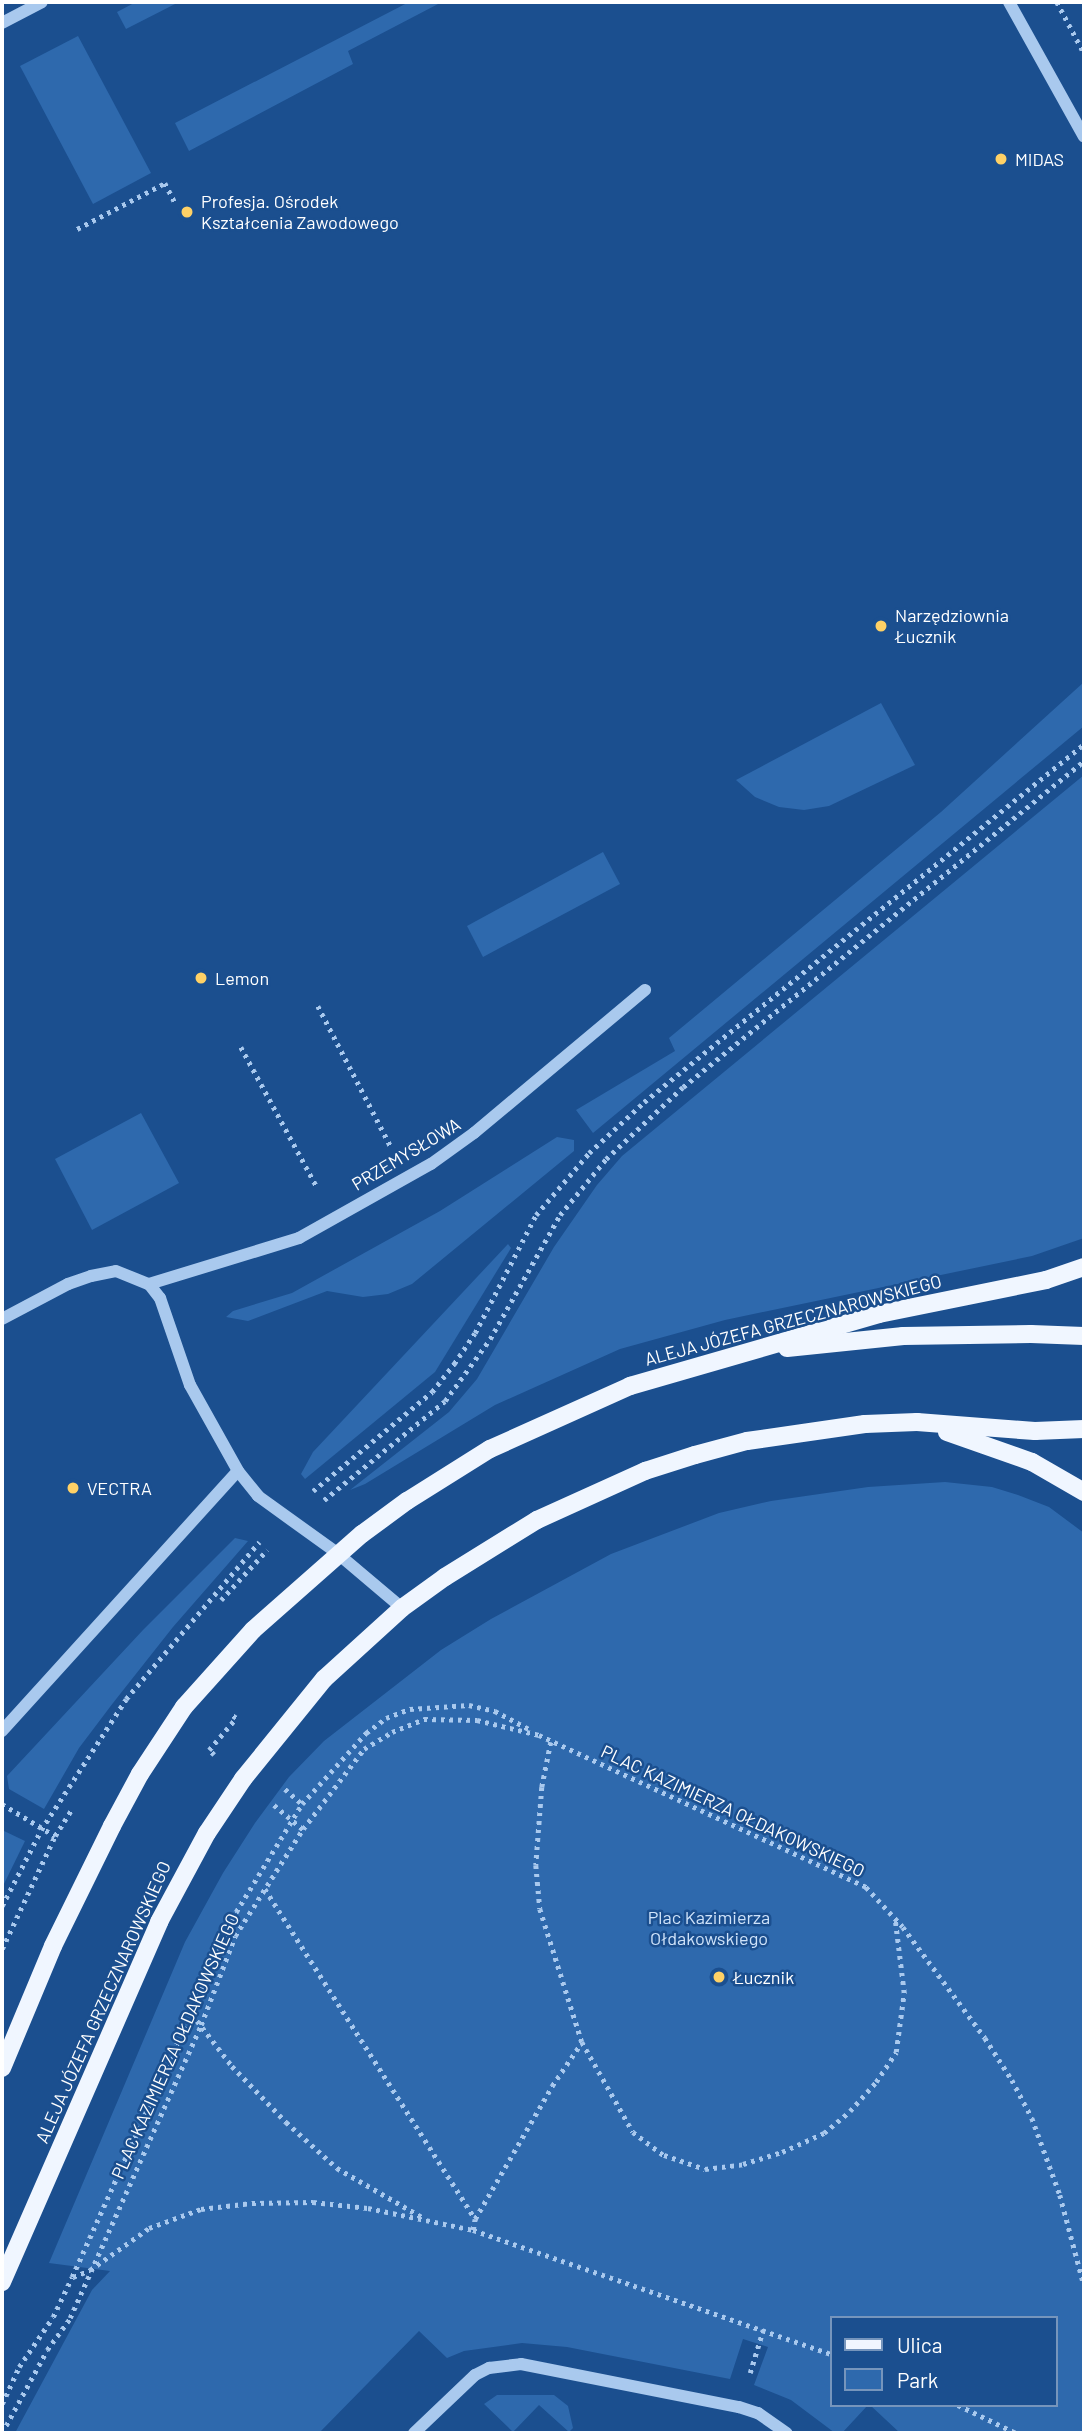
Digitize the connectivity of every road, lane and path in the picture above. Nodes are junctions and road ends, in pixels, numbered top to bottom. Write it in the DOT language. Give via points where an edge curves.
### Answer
graph roads {
  1 [pos="42,2"];
  2 [pos="1009,2"];
  3 [pos="1057,2"];
  4 [pos="2,23"];
  5 [pos="1084,53"];
  6 [pos="1084,137"];
  7 [pos="175,203"];
  8 [pos="77,229"];
  9 [pos="1084,744"];
  10 [pos="1084,761"];
  11 [pos="645,990"];
  12 [pos="318,1006"];
  13 [pos="241,1047"];
  14 [pos="407,1177"];
  15 [pos="334,1217"];
  16 [pos="1084,1267"];
  17 [pos="149,1284"];
  18 [pos="2,1319"];
  19 [pos="1084,1336"];
  20 [pos="744,1352"];
  21 [pos="917,1423"];
  22 [pos="1084,1429"];
  23 [pos="238,1471"];
  24 [pos="1084,1492"];
  25 [pos="284,1516"];
  26 [pos="296,1525"];
  27 [pos="337,1553"];
  28 [pos="402,1608"];
  29 [pos="212,1611"];
  30 [pos="194,1631"];
  31 [pos="185,1641"];
  32 [pos="2,1731"];
  33 [pos="539,1735"];
  34 [pos="551,1742"];
  35 [pos="2,1804"];
  36 [pos="75,1804"];
  37 [pos="41,1830"];
  38 [pos="55,1836"];
  39 [pos="265,1888"];
  40 [pos="2,1906"];
  41 [pos="895,1918"];
  42 [pos="2,1949"];
  43 [pos="192,2014"];
  44 [pos="201,2025"];
  45 [pos="582,2042"];
  46 [pos="2,2068"];
  47 [pos="475,2219"];
  48 [pos="425,2220"];
  49 [pos="473,2230"];
  50 [pos="90,2270"];
  51 [pos="72,2277"];
  52 [pos="2,2282"];
  53 [pos="1084,2285"];
  54 [pos="830,2353"];
  55 [pos="2,2404"];
  56 [pos="963,2407"];
  57 [pos="2,2433"];
  58 [pos="414,2433"];
  59 [pos="787,2433"];
  60 [pos="1014,2433"];
  1 -- 4 [label="street"];
  2 -- 6 [label="street"];
  3 -- 5 [label="path"];
  7 -- 8 [label="path" via="165,183"];
  9 -- 25 [label="path" via="644,1102 589,1153 536,1215 475,1333 432,1392"];
  10 -- 26 [label="path" via="683,1087 606,1159 560,1215 490,1339 445,1401"];
  11 -- 14 [label="street, PRZEMYSŁOWA" via="474,1133"];
  12 -- 14 [label="path"];
  13 -- 15 [label="path"];
  14 -- 15 [label="street, PRZEMYSŁOWA"];
  15 -- 17 [label="street, PRZEMYSŁOWA" via="299,1238"];
  16 -- 20 [label="main road, ALEJA JÓZEFA GRZECZNAROWSKIEGO" via="1046,1280 879,1314"];
  17 -- 18 [label="street" via="116,1272 91,1276"];
  17 -- 23 [label="street" via="160,1298 190,1385"];
  19 -- 20 [label="main road" via="903,1336"];
  20 -- 27 [label="main road, ALEJA JÓZEFA GRZECZNAROWSKIEGO" via="630,1386 491,1449 407,1501"];
  21 -- 22 [label="main road, ALEJA JÓZEFA GRZECZNAROWSKIEGO" via="1035,1431"];
  21 -- 24 [label="main road" via="1032,1461"];
  21 -- 28 [label="main road, ALEJA JÓZEFA GRZECZNAROWSKIEGO" via="864,1424 747,1441 645,1471 537,1520"];
  23 -- 25 [label="street" via="258,1496"];
  23 -- 32 [label="street"];
  25 -- 26 [label="street"];
  25 -- 37 [label="path" via="126,1699"];
  26 -- 27 [label="street"];
  26 -- 29 [label="path" via="266,1550"];
  27 -- 28 [label="street"];
  27 -- 46 [label="main road, ALEJA JÓZEFA GRZECZNAROWSKIEGO" via="215,1670 184,1707 140,1774 53,1946"];
  28 -- 52 [label="main road, ALEJA JÓZEFA GRZECZNAROWSKIEGO" via="324,1679 206,1833 144,1954"];
  30 -- 31 [label="path"];
  33 -- 34 [label="path, PLAC KAZIMIERZA OŁDAKOWSKIEGO"];
  33 -- 39 [label="path, PLAC KAZIMIERZA OŁDAKOWSKIEGO" via="445,1717 424,1719 392,1732 364,1749"];
  33 -- 43 [label="path" via="495,1712 457,1705 410,1709 386,1718 366,1733 302,1804 236,1912"];
  34 -- 41 [label="path, PLAC KAZIMIERZA OŁDAKOWSKIEGO" via="849,1878 866,1887"];
  34 -- 45 [label="path" via="536,1865 540,1909"];
  35 -- 37 [label="path"];
  36 -- 38 [label="path"];
  37 -- 38 [label="path"];
  37 -- 40 [label="path"];
  38 -- 42 [label="path"];
  39 -- 44 [label="path, PLAC KAZIMIERZA OŁDAKOWSKIEGO" via="235,1937"];
  39 -- 47 [label="path"];
  41 -- 45 [label="path" via="904,1993 896,2052 850,2111 824,2133 782,2152 705,2169 664,2155 633,2132"];
  41 -- 53 [label="path, PLAC KAZIMIERZA OŁDAKOWSKIEGO" via="1012,2080 1032,2119 1059,2195"];
  43 -- 44 [label="path"];
  43 -- 51 [label="path"];
  44 -- 48 [label="path" via="232,2066 337,2168"];
  44 -- 50 [label="path, PLAC KAZIMIERZA OŁDAKOWSKIEGO"];
  45 -- 47 [label="path"];
  47 -- 49 [label="path"];
  48 -- 49 [label="path"];
  48 -- 50 [label="path" via="313,2202 201,2209 149,2228"];
  49 -- 54 [label="path"];
  50 -- 51 [label="path"];
  50 -- 57 [label="path, PLAC KAZIMIERZA OŁDAKOWSKIEGO" via="70,2318 47,2350"];
  51 -- 55 [label="path"];
  56 -- 60 [label="path"];
  58 -- 59 [label="street" via="475,2375 489,2368 521,2364 739,2407 758,2413"];
}
